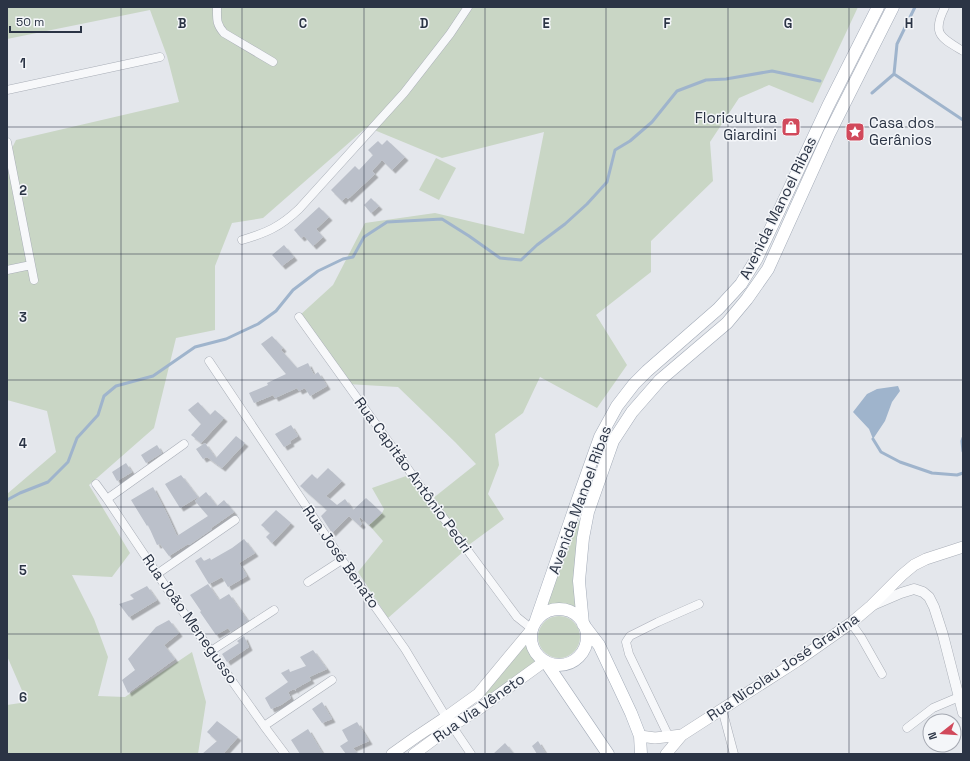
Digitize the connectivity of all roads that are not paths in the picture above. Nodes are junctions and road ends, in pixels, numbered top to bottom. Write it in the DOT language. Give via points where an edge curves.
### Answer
graph roads {
  1 [pos="217,7"];
  2 [pos="468,7"];
  3 [pos="878,7"];
  4 [pos="893,7"];
  5 [pos="945,7"];
  6 [pos="963,51"];
  7 [pos="160,57"];
  8 [pos="273,62"];
  9 [pos="7,90"];
  10 [pos="828,106"];
  11 [pos="837,119"];
  12 [pos="818,126"];
  13 [pos="829,134"];
  14 [pos="7,142"];
  15 [pos="242,240"];
  16 [pos="31,265"];
  17 [pos="7,270"];
  18 [pos="34,280"];
  19 [pos="298,317"];
  20 [pos="208,361"];
  21 [pos="184,444"];
  22 [pos="96,484"];
  23 [pos="107,499"];
  24 [pos="235,520"];
  25 [pos="963,547"];
  26 [pos="342,560"];
  27 [pos="157,574"];
  28 [pos="308,582"];
  29 [pos="580,597"];
  30 [pos="699,604"];
  31 [pos="872,606"];
  32 [pos="274,610"];
  33 [pos="851,623"];
  34 [pos="583,624"];
  35 [pos="534,625"];
  36 [pos="599,645"];
  37 [pos="212,651"];
  38 [pos="544,661"];
  39 [pos="882,674"];
  40 [pos="332,680"];
  41 [pos="959,697"];
  42 [pos="722,708"];
  43 [pos="963,713"];
  44 [pos="449,722"];
  45 [pos="264,726"];
  46 [pos="907,728"];
  47 [pos="682,735"];
  48 [pos="640,736"];
  49 [pos="669,737"];
  50 [pos="285,754"];
  51 [pos="392,754"];
  52 [pos="414,754"];
  53 [pos="471,754"];
  54 [pos="608,754"];
  55 [pos="641,754"];
  56 [pos="666,754"];
  57 [pos="734,754"];
  1 -- 8 [label="street" via="217,20 224,33"];
  2 -- 15 [label="street" via="404,93 299,209 274,228"];
  3 -- 10 [label="main road, Avenida Manoel Ribas"];
  4 -- 11 [label="main road, Avenida Manoel Ribas"];
  5 -- 6 [label="street" via="938,25 940,34 945,41"];
  7 -- 9 [label="street"];
  10 -- 11 [label="main road" via="832,116"];
  10 -- 12 [label="main road, Avenida Manoel Ribas"];
  11 -- 13 [label="main road, Avenida Manoel Ribas"];
  12 -- 13 [label="main road" via="826,128"];
  12 -- 35 [label="main road, Avenida Manoel Ribas" via="757,258 741,284 718,309 647,371 617,406 600,437"];
  13 -- 29 [label="main road, Avenida Manoel Ribas" via="768,269 747,299 727,323 660,380 632,412 613,441 588,512 580,563"];
  14 -- 16 [label="street"];
  16 -- 17 [label="street"];
  16 -- 18 [label="street"];
  19 -- 35 [label="street, Rua Capitão Antônio Pedri" via="512,612 517,618"];
  20 -- 26 [label="street, Rua José Benato"];
  21 -- 23 [label="street"];
  22 -- 23 [label="street, Rua João Menegusso"];
  23 -- 27 [label="street, Rua João Menegusso"];
  24 -- 27 [label="street"];
  25 -- 31 [label="main road, Rua Nicolau José Gravina" via="914,565"];
  26 -- 28 [label="street"];
  26 -- 44 [label="street, Rua José Benato" via="405,649"];
  27 -- 37 [label="street, Rua João Menegusso"];
  29 -- 34 [label="main road, Avenida Manoel Ribas"];
  29 -- 36 [label="main road, Avenida Manoel Ribas"];
  30 -- 49 [label="street" via="630,636 626,642 629,654"];
  31 -- 33 [label="main road, Rua Nicolau José Gravina"];
  31 -- 41 [label="street" via="914,589 929,597 943,635"];
  32 -- 37 [label="street"];
  33 -- 39 [label="street"];
  33 -- 42 [label="main road, Rua Nicolau José Gravina" via="797,661"];
  34 -- 35 [label="main road" via="570,612 561,609 543,614"];
  34 -- 36 [label="main road, Avenida Manoel Ribas"];
  34 -- 38 [label="main road" via="586,642 578,657 562,665"];
  35 -- 38 [label="main road" via="531,638 533,647"];
  35 -- 44 [label="main road, Rua Via Vêneto" via="478,694"];
  36 -- 48 [label="main road, Avenida Manoel Ribas"];
  37 -- 45 [label="street, Rua João Menegusso"];
  38 -- 44 [label="main road, Rua Via Vêneto" via="479,709"];
  38 -- 54 [label="main road"];
  40 -- 45 [label="street"];
  41 -- 43 [label="street"];
  41 -- 46 [label="street" via="933,708"];
  42 -- 47 [label="main road, Rua Nicolau José Gravina"];
  42 -- 57 [label="street"];
  44 -- 51 [label="main road, Rua Via Vêneto" via="416,737"];
  44 -- 52 [label="main road, Rua Via Vêneto"];
  44 -- 53 [label="street, Rua José Benato"];
  45 -- 50 [label="street, Rua João Menegusso"];
  47 -- 49 [label="main road, Rua Nicolau José Gravina"];
  47 -- 56 [label="main road, Rua Nicolau José Gravina"];
  48 -- 49 [label="main road, Rua Nicolau José Gravina"];
  48 -- 55 [label="main road, Avenida Manoel Ribas"];
}
